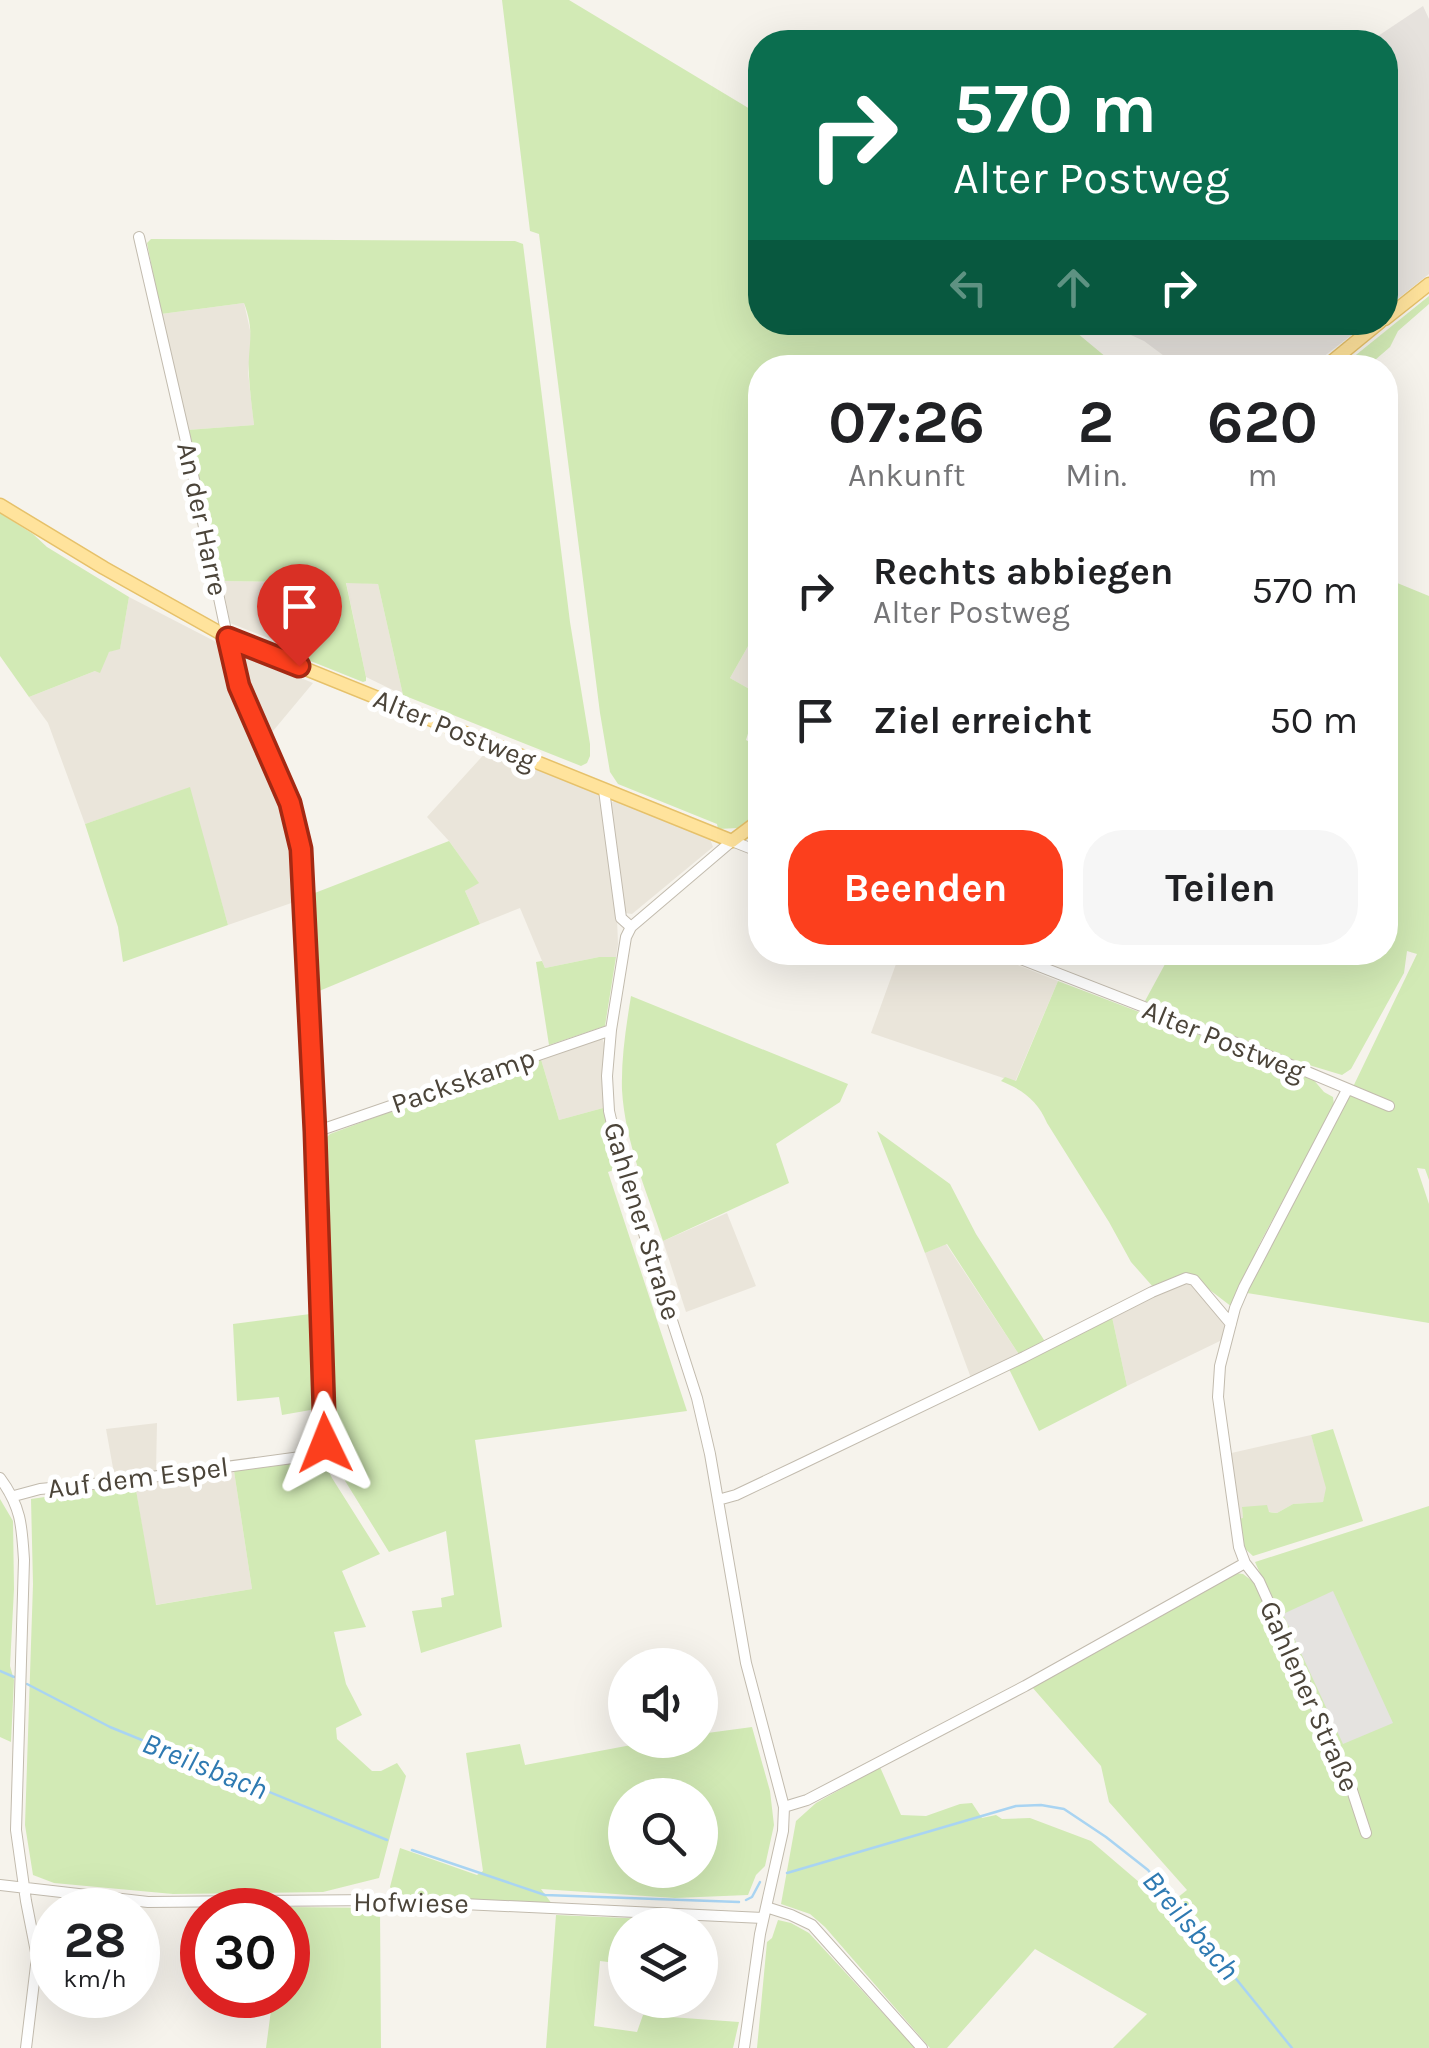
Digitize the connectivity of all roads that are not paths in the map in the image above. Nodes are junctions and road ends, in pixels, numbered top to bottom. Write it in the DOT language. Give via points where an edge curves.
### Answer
graph roads {
  1 [pos="139,237"];
  2 [pos="1429,284"];
  3 [pos="1398,309"];
  4 [pos="1365,335"];
  5 [pos="1340,355"];
  6 [pos="0,505"];
  7 [pos="228,638"];
  8 [pos="604,790"];
  9 [pos="748,829"];
  10 [pos="732,841"];
  11 [pos="748,847"];
  12 [pos="630,927"];
  13 [pos="1036,965"];
  14 [pos="611,1030"];
  15 [pos="1347,1090"];
  16 [pos="1389,1106"];
  17 [pos="315,1132"];
  18 [pos="1231,1324"];
  19 [pos="322,1452"];
  20 [pos="0,1478"];
  21 [pos="14,1496"];
  22 [pos="718,1500"];
  23 [pos="1244,1564"];
  24 [pos="784,1807"];
  25 [pos="1366,1834"];
  26 [pos="0,1884"];
  27 [pos="24,1887"];
  28 [pos="765,1913"];
  29 [pos="26,2048"];
  30 [pos="744,2048"];
  31 [pos="922,2048"];
  1 -- 7 [label="street, An der Harre"];
  2 -- 3 [label="main road"];
  4 -- 5 [label="main road"];
  6 -- 7 [label="main road, Alter Postweg"];
  7 -- 8 [label="main road, Alter Postweg"];
  7 -- 17 [label="street, An der Harre" via="239,686 290,803 301,849"];
  8 -- 10 [label="main road, Alter Postweg"];
  8 -- 12 [label="street" via="621,918"];
  9 -- 10 [label="main road"];
  10 -- 11 [label="street, Alter Postweg"];
  10 -- 12 [label="street"];
  12 -- 14 [label="street, Gahlener Straße"];
  13 -- 15 [label="street, Alter Postweg"];
  14 -- 17 [label="street, Packskamp"];
  14 -- 22 [label="street, Gahlener Straße" via="609,1111 697,1398"];
  15 -- 16 [label="street, Alter Postweg"];
  15 -- 18 [label="street, Gahlener Straße"];
  17 -- 19 [label="street, An der Harre"];
  18 -- 22 [label="street" via="1186,1278"];
  18 -- 23 [label="street, Gahlener Straße" via="1218,1397"];
  19 -- 21 [label="street, Auf dem Espel"];
  20 -- 21 [label="street, Auf dem Espel"];
  21 -- 27 [label="street, Auf dem Espel" via="24,1560 16,1830"];
  22 -- 24 [label="street, Gahlener Straße" via="746,1663"];
  23 -- 24 [label="street" via="1025,1686"];
  23 -- 25 [label="street, Gahlener Straße" via="1259,1580"];
  24 -- 28 [label="street, Gahlener Straße"];
  26 -- 27 [label="street, Hofwiese"];
  27 -- 28 [label="street, Hofwiese" via="148,1902 379,1900"];
  27 -- 29 [label="street, Auf dem Espel" via="38,1957"];
  28 -- 30 [label="street, Gahlener Straße"];
  28 -- 31 [label="street, Hofwiese" via="812,1925"];
}
